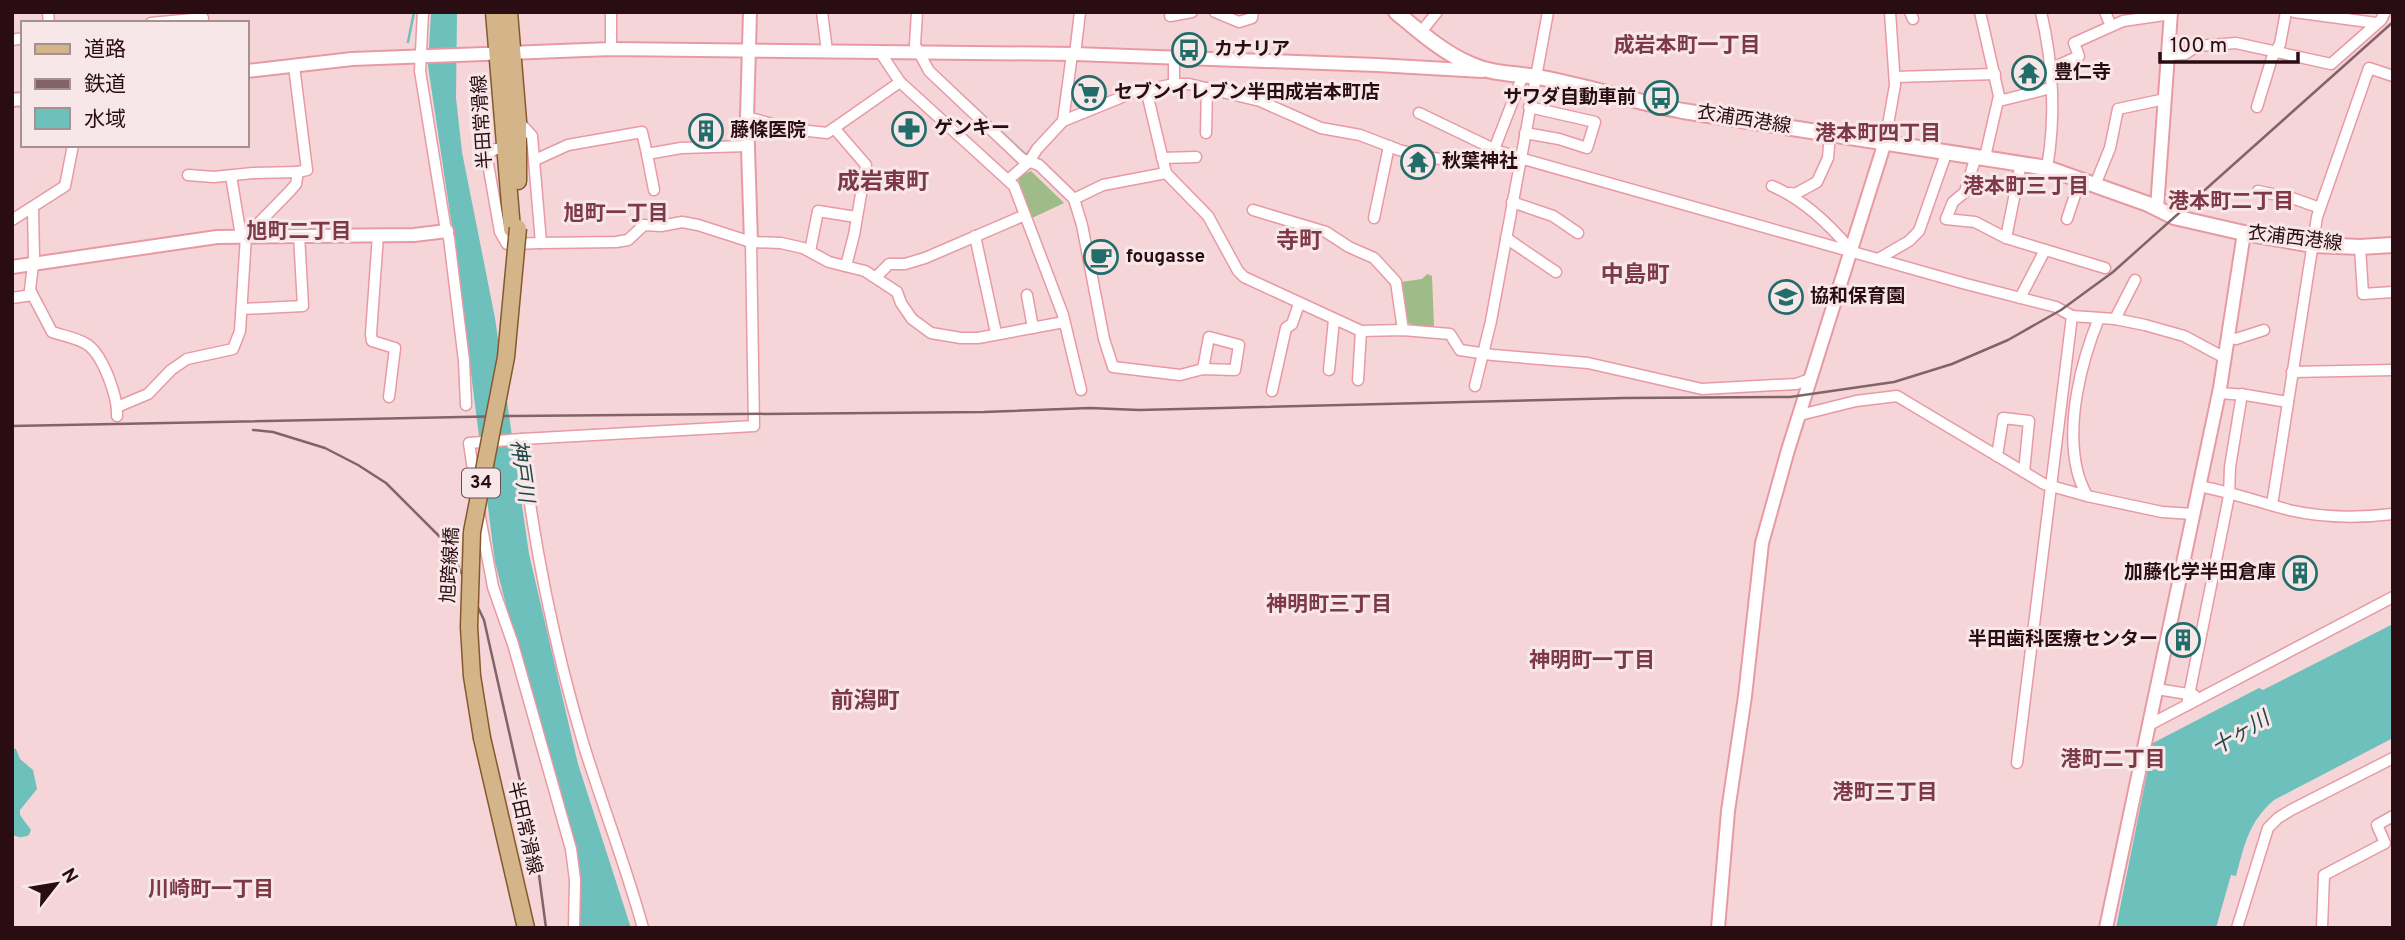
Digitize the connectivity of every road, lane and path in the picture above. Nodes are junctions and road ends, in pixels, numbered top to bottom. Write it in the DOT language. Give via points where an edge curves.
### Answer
graph roads {
  1 [pos="423,12"];
  2 [pos="494,12"];
  3 [pos="509,12"];
  4 [pos="611,12"];
  5 [pos="750,12"];
  6 [pos="822,12"];
  7 [pos="917,12"];
  8 [pos="1080,12"];
  9 [pos="1192,12"];
  10 [pos="1215,12"];
  11 [pos="1253,12"];
  12 [pos="1396,12"];
  13 [pos="1437,12"];
  14 [pos="1548,12"];
  15 [pos="1890,12"];
  16 [pos="1980,12"];
  17 [pos="2041,12"];
  18 [pos="2105,12"];
  19 [pos="2286,12"];
  20 [pos="2294,12"];
  21 [pos="2385,12"];
  22 [pos="2171,13"];
  23 [pos="1170,16"];
  24 [pos="204,18"];
  25 [pos="172,21"];
  26 [pos="2376,23"];
  27 [pos="2111,26"];
  28 [pos="1421,32"];
  29 [pos="611,48"];
  30 [pos="748,50"];
  31 [pos="827,51"];
  32 [pos="2276,51"];
  33 [pos="505,52"];
  34 [pos="880,52"];
  35 [pos="918,53"];
  36 [pos="1449,53"];
  37 [pos="1074,54"];
  38 [pos="420,55"];
  39 [pos="2169,55"];
  40 [pos="1174,57"];
  41 [pos="294,66"];
  42 [pos="1445,69"];
  43 [pos="2050,69"];
  44 [pos="248,71"];
  45 [pos="1489,72"];
  46 [pos="1995,74"];
  47 [pos="1529,76"];
  48 [pos="2393,76"];
  49 [pos="1895,77"];
  50 [pos="900,82"];
  51 [pos="1174,84"];
  52 [pos="1207,88"];
  53 [pos="1146,89"];
  54 [pos="2051,89"];
  55 [pos="2165,99"];
  56 [pos="1998,101"];
  57 [pos="1529,107"];
  58 [pos="2257,107"];
  59 [pos="1419,113"];
  60 [pos="747,117"];
  61 [pos="518,121"];
  62 [pos="1063,121"];
  63 [pos="834,128"];
  64 [pos="1206,133"];
  65 [pos="1525,133"];
  66 [pos="1830,133"];
  67 [pos="1885,142"];
  68 [pos="748,146"];
  69 [pos="1389,146"];
  70 [pos="73,147"];
  71 [pos="506,147"];
  72 [pos="1494,149"];
  73 [pos="1947,151"];
  74 [pos="647,154"];
  75 [pos="1980,156"];
  76 [pos="1196,157"];
  77 [pos="1162,158"];
  78 [pos="1520,158"];
  79 [pos="534,160"];
  80 [pos="1029,162"];
  81 [pos="2021,163"];
  82 [pos="2047,168"];
  83 [pos="298,172"];
  84 [pos="1167,173"];
  85 [pos="188,175"];
  86 [pos="231,176"];
  87 [pos="1008,180"];
  88 [pos="2080,180"];
  89 [pos="2095,185"];
  90 [pos="1772,186"];
  91 [pos="654,190"];
  92 [pos="2258,191"];
  93 [pos="1790,193"];
  94 [pos="1074,199"];
  95 [pos="1512,202"];
  96 [pos="2157,208"];
  97 [pos="2320,208"];
  98 [pos="33,209"];
  99 [pos="1253,210"];
  100 [pos="1025,215"];
  101 [pos="856,217"];
  102 [pos="1374,218"];
  103 [pos="2067,219"];
  104 [pos="12,220"];
  105 [pos="515,228"];
  106 [pos="447,232"];
  107 [pos="1578,233"];
  108 [pos="2244,233"];
  109 [pos="299,235"];
  110 [pos="378,235"];
  111 [pos="243,236"];
  112 [pos="975,236"];
  113 [pos="1506,238"];
  114 [pos="2006,238"];
  115 [pos="751,242"];
  116 [pos="541,243"];
  117 [pos="2313,245"];
  118 [pos="2393,245"];
  119 [pos="2360,247"];
  120 [pos="2045,250"];
  121 [pos="810,251"];
  122 [pos="1851,251"];
  123 [pos="1878,259"];
  124 [pos="32,264"];
  125 [pos="846,266"];
  126 [pos="12,267"];
  127 [pos="2105,268"];
  128 [pos="1556,272"];
  129 [pos="876,277"];
  130 [pos="2135,281"];
  131 [pos="2393,292"];
  132 [pos="32,295"];
  133 [pos="1027,295"];
  134 [pos="12,298"];
  135 [pos="2020,298"];
  136 [pos="1299,304"];
  137 [pos="242,309"];
  138 [pos="2072,316"];
  139 [pos="2099,318"];
  140 [pos="2116,319"];
  141 [pos="1334,320"];
  142 [pos="1064,322"];
  143 [pos="1034,327"];
  144 [pos="1403,330"];
  145 [pos="2264,330"];
  146 [pos="1361,331"];
  147 [pos="996,333"];
  148 [pos="2228,338"];
  149 [pos="1484,354"];
  150 [pos="2225,358"];
  151 [pos="1203,369"];
  152 [pos="1329,370"];
  153 [pos="2393,370"];
  154 [pos="2292,372"];
  155 [pos="1810,379"];
  156 [pos="1357,380"];
  157 [pos="1475,386"];
  158 [pos="1082,390"];
  159 [pos="1272,391"];
  160 [pos="2219,393"];
  161 [pos="2242,394"];
  162 [pos="389,397"];
  163 [pos="2288,402"];
  164 [pos="466,405"];
  165 [pos="1800,415"];
  166 [pos="522,439"];
  167 [pos="1997,456"];
  168 [pos="2024,472"];
  169 [pos="2199,486"];
  170 [pos="2052,487"];
  171 [pos="2229,492"];
  172 [pos="2087,496"];
  173 [pos="2272,505"];
  174 [pos="2193,514"];
  175 [pos="2393,514"];
  176 [pos="2183,564"];
  177 [pos="2214,570"];
  178 [pos="2393,597"];
  179 [pos="2157,689"];
  180 [pos="2188,701"];
  181 [pos="2149,725"];
  182 [pos="479,738"];
  183 [pos="2393,759"];
  184 [pos="2017,762"];
  185 [pos="2393,816"];
  186 [pos="519,928"];
  187 [pos="526,928"];
  188 [pos="574,928"];
  189 [pos="643,928"];
  190 [pos="1718,928"];
  191 [pos="2106,928"];
  192 [pos="2237,928"];
  193 [pos="2322,928"];
  1 -- 38 [label="street"];
  2 -- 33 [label="main road, 半田常滑線 / 34"];
  3 -- 33 [label="main road, 半田常滑線 / 34"];
  4 -- 29 [label="street"];
  5 -- 30 [label="street"];
  6 -- 31 [label="street"];
  7 -- 35 [label="street"];
  8 -- 37 [label="street"];
  9 -- 23 [label="street"];
  10 -- 11 [label="street" via="1239,22 1252,18"];
  12 -- 28 [label="main road, 衣浦西港線"];
  13 -- 28 [label="street"];
  14 -- 47 [label="street"];
  15 -- 49 [label="street"];
  16 -- 46 [label="street"];
  17 -- 43 [label="street"];
  18 -- 27 [label="street"];
  19 -- 32 [label="street"];
  20 -- 26 [label="street"];
  21 -- 26 [label="street"];
  22 -- 27 [label="street"];
  22 -- 39 [label="street"];
  24 -- 25 [label="street"];
  26 -- 32 [label="street" via="2331,64"];
  27 -- 43 [label="street" via="2074,43 2079,56"];
  28 -- 36 [label="main road, 衣浦西港線"];
  29 -- 30 [label="street"];
  29 -- 33 [label="street"];
  30 -- 31 [label="street"];
  30 -- 60 [label="street"];
  31 -- 34 [label="street"];
  32 -- 39 [label="street" via="2236,43 2197,46 2185,54"];
  32 -- 58 [label="street"];
  33 -- 38 [label="street"];
  33 -- 61 [label="main road, 半田常滑線 / 34"];
  33 -- 71 [label="main road, 半田常滑線 / 34"];
  34 -- 35 [label="street"];
  34 -- 50 [label="street"];
  35 -- 37 [label="street"];
  35 -- 80 [label="street" via="929,71"];
  36 -- 42 [label="street" via="1451,65"];
  36 -- 45 [label="main road, 衣浦西港線"];
  37 -- 40 [label="street"];
  37 -- 62 [label="street"];
  38 -- 41 [label="street"];
  38 -- 106 [label="street"];
  39 -- 55 [label="street"];
  40 -- 42 [label="street"];
  40 -- 51 [label="street"];
  41 -- 44 [label="street"];
  41 -- 83 [label="street" via="307,170"];
  42 -- 45 [label="street"];
  43 -- 54 [label="street"];
  45 -- 47 [label="main road, 衣浦西港線"];
  46 -- 49 [label="street"];
  46 -- 56 [label="street"];
  47 -- 57 [label="street"];
  47 -- 66 [label="main road, 衣浦西港線" via="1652,105"];
  47 -- 72 [label="street"];
  48 -- 97 [label="street" via="2369,68"];
  49 -- 67 [label="street"];
  50 -- 63 [label="street"];
  50 -- 87 [label="street"];
  51 -- 52 [label="street"];
  51 -- 53 [label="street"];
  52 -- 64 [label="street"];
  52 -- 69 [label="street" via="1260,101 1321,128"];
  53 -- 62 [label="street"];
  53 -- 77 [label="street"];
  54 -- 56 [label="street"];
  54 -- 82 [label="street" via="2053,122"];
  55 -- 89 [label="street" via="2118,109 2110,148"];
  55 -- 96 [label="street"];
  56 -- 75 [label="street"];
  57 -- 65 [label="street"];
  57 -- 65 [label="street" via="1595,122 1587,148"];
  59 -- 72 [label="street"];
  60 -- 63 [label="street" via="810,132 827,133"];
  60 -- 68 [label="street"];
  61 -- 79 [label="street" via="532,136"];
  61 -- 105 [label="main road, 半田常滑線 / 34"];
  62 -- 80 [label="street"];
  63 -- 101 [label="street" via="866,165"];
  65 -- 78 [label="street"];
  66 -- 67 [label="main road, 衣浦西港線"];
  66 -- 93 [label="street" via="1828,158 1817,182"];
  67 -- 73 [label="main road, 衣浦西港線"];
  67 -- 122 [label="street"];
  68 -- 74 [label="street"];
  68 -- 115 [label="street"];
  69 -- 72 [label="street" via="1432,158 1480,163"];
  69 -- 102 [label="street"];
  70 -- 98 [label="street" via="65,186"];
  71 -- 105 [label="main road, 半田常滑線 / 34"];
  71 -- 116 [label="street" via="492,150 486,158 500,232 507,244"];
  72 -- 78 [label="street"];
  73 -- 75 [label="main road, 衣浦西港線"];
  73 -- 123 [label="street" via="1919,231"];
  74 -- 79 [label="street" via="642,132 568,145"];
  74 -- 91 [label="street"];
  75 -- 81 [label="main road, 衣浦西港線"];
  75 -- 114 [label="street" via="1965,192 1953,202 1946,219 1975,222"];
  76 -- 77 [label="street"];
  77 -- 84 [label="street"];
  78 -- 95 [label="street"];
  78 -- 122 [label="street"];
  79 -- 116 [label="street"];
  80 -- 87 [label="street"];
  80 -- 94 [label="street" via="1039,165"];
  81 -- 82 [label="main road, 衣浦西港線"];
  81 -- 114 [label="street"];
  82 -- 88 [label="main road, 衣浦西港線"];
  83 -- 86 [label="street"];
  83 -- 111 [label="street" via="290,191"];
  84 -- 94 [label="street" via="1103,185"];
  84 -- 136 [label="street" via="1208,216 1244,277"];
  85 -- 86 [label="street"];
  86 -- 111 [label="street"];
  87 -- 100 [label="street"];
  88 -- 89 [label="main road, 衣浦西港線"];
  88 -- 103 [label="street"];
  89 -- 96 [label="main road, 衣浦西港線"];
  90 -- 93 [label="street"];
  92 -- 97 [label="street"];
  93 -- 122 [label="street"];
  94 -- 151 [label="street" via="1113,368 1180,375"];
  95 -- 107 [label="street" via="1553,216"];
  95 -- 113 [label="street"];
  96 -- 108 [label="main road, 衣浦西港線" via="2184,220"];
  97 -- 117 [label="street"];
  98 -- 104 [label="street"];
  98 -- 124 [label="street"];
  99 -- 144 [label="street" via="1326,232 1374,258 1396,282"];
  100 -- 112 [label="street"];
  100 -- 142 [label="street"];
  101 -- 121 [label="street" via="818,211"];
  101 -- 125 [label="street"];
  105 -- 182 [label="main road, 旭跨線橋 / 34, bridge" via="506,357 472,532 469,627"];
  106 -- 110 [label="street"];
  106 -- 164 [label="street"];
  108 -- 117 [label="main road, 衣浦西港線"];
  108 -- 148 [label="street"];
  109 -- 110 [label="street"];
  109 -- 111 [label="street"];
  109 -- 137 [label="street" via="303,306"];
  110 -- 162 [label="street" via="371,334 372,341 395,348"];
  111 -- 124 [label="street"];
  111 -- 137 [label="street"];
  112 -- 129 [label="street" via="925,258 889,264"];
  112 -- 147 [label="street"];
  113 -- 128 [label="street"];
  113 -- 149 [label="street"];
  114 -- 120 [label="street"];
  115 -- 116 [label="street" via="682,222 644,225 628,240 616,242"];
  115 -- 121 [label="street" via="781,243"];
  115 -- 166 [label="street" via="754,426"];
  117 -- 119 [label="main road, 衣浦西港線"];
  117 -- 154 [label="street"];
  118 -- 119 [label="main road, 衣浦西港線"];
  119 -- 131 [label="street" via="2363,294"];
  120 -- 127 [label="street"];
  120 -- 135 [label="street"];
  121 -- 125 [label="street"];
  122 -- 123 [label="street"];
  122 -- 155 [label="street"];
  123 -- 135 [label="street"];
  124 -- 126 [label="street"];
  124 -- 132 [label="street"];
  125 -- 129 [label="street"];
  129 -- 147 [label="street" via="897,292 912,319 931,333 978,338"];
  130 -- 140 [label="street"];
  132 -- 134 [label="street"];
  132 -- 137 [label="street" via="52,332 75,338 96,353 117,412 148,394 187,359 233,349"];
  133 -- 143 [label="street"];
  135 -- 138 [label="street"];
  136 -- 141 [label="street"];
  136 -- 159 [label="street" via="1286,328"];
  138 -- 139 [label="street"];
  138 -- 170 [label="street"];
  139 -- 140 [label="street"];
  139 -- 172 [label="street" via="2079,373 2076,402 2076,470"];
  140 -- 150 [label="street" via="2184,336"];
  141 -- 146 [label="street"];
  141 -- 152 [label="street"];
  142 -- 143 [label="street"];
  142 -- 158 [label="street"];
  143 -- 147 [label="street"];
  144 -- 146 [label="street"];
  144 -- 149 [label="street" via="1450,334 1460,350"];
  145 -- 148 [label="street" via="2236,340"];
  146 -- 156 [label="street"];
  148 -- 150 [label="street"];
  149 -- 155 [label="street" via="1588,363 1702,388 1796,384"];
  149 -- 157 [label="street"];
  150 -- 160 [label="street"];
  151 -- 151 [label="street" via="1209,337 1239,345 1235,370"];
  153 -- 154 [label="street"];
  154 -- 163 [label="street"];
  155 -- 165 [label="street"];
  160 -- 161 [label="street"];
  160 -- 169 [label="street"];
  161 -- 163 [label="street"];
  161 -- 171 [label="street"];
  163 -- 173 [label="street"];
  165 -- 167 [label="street" via="1897,396"];
  165 -- 190 [label="street" via="1762,543"];
  166 -- 188 [label="street" via="469,443 488,566 569,838"];
  166 -- 189 [label="street" via="527,491 555,634 584,744"];
  167 -- 168 [label="street"];
  167 -- 168 [label="street" via="2003,418 2029,421"];
  168 -- 170 [label="street"];
  169 -- 171 [label="street"];
  169 -- 174 [label="street"];
  170 -- 172 [label="street"];
  170 -- 184 [label="street"];
  171 -- 173 [label="street"];
  171 -- 177 [label="street"];
  172 -- 174 [label="street"];
  173 -- 175 [label="street" via="2317,514"];
  174 -- 176 [label="street"];
  176 -- 177 [label="street"];
  176 -- 179 [label="street"];
  177 -- 180 [label="street"];
  178 -- 180 [label="street"];
  179 -- 180 [label="street"];
  179 -- 181 [label="street"];
  180 -- 181 [label="street"];
  181 -- 191 [label="street"];
  182 -- 186 [label="main road, 半田常滑線 / 34"];
  182 -- 187 [label="main road, 半田常滑線 / 34"];
  183 -- 192 [label="street" via="2291,810 2268,828"];
  185 -- 193 [label="street" via="2377,824 2385,842 2324,876"];
}
